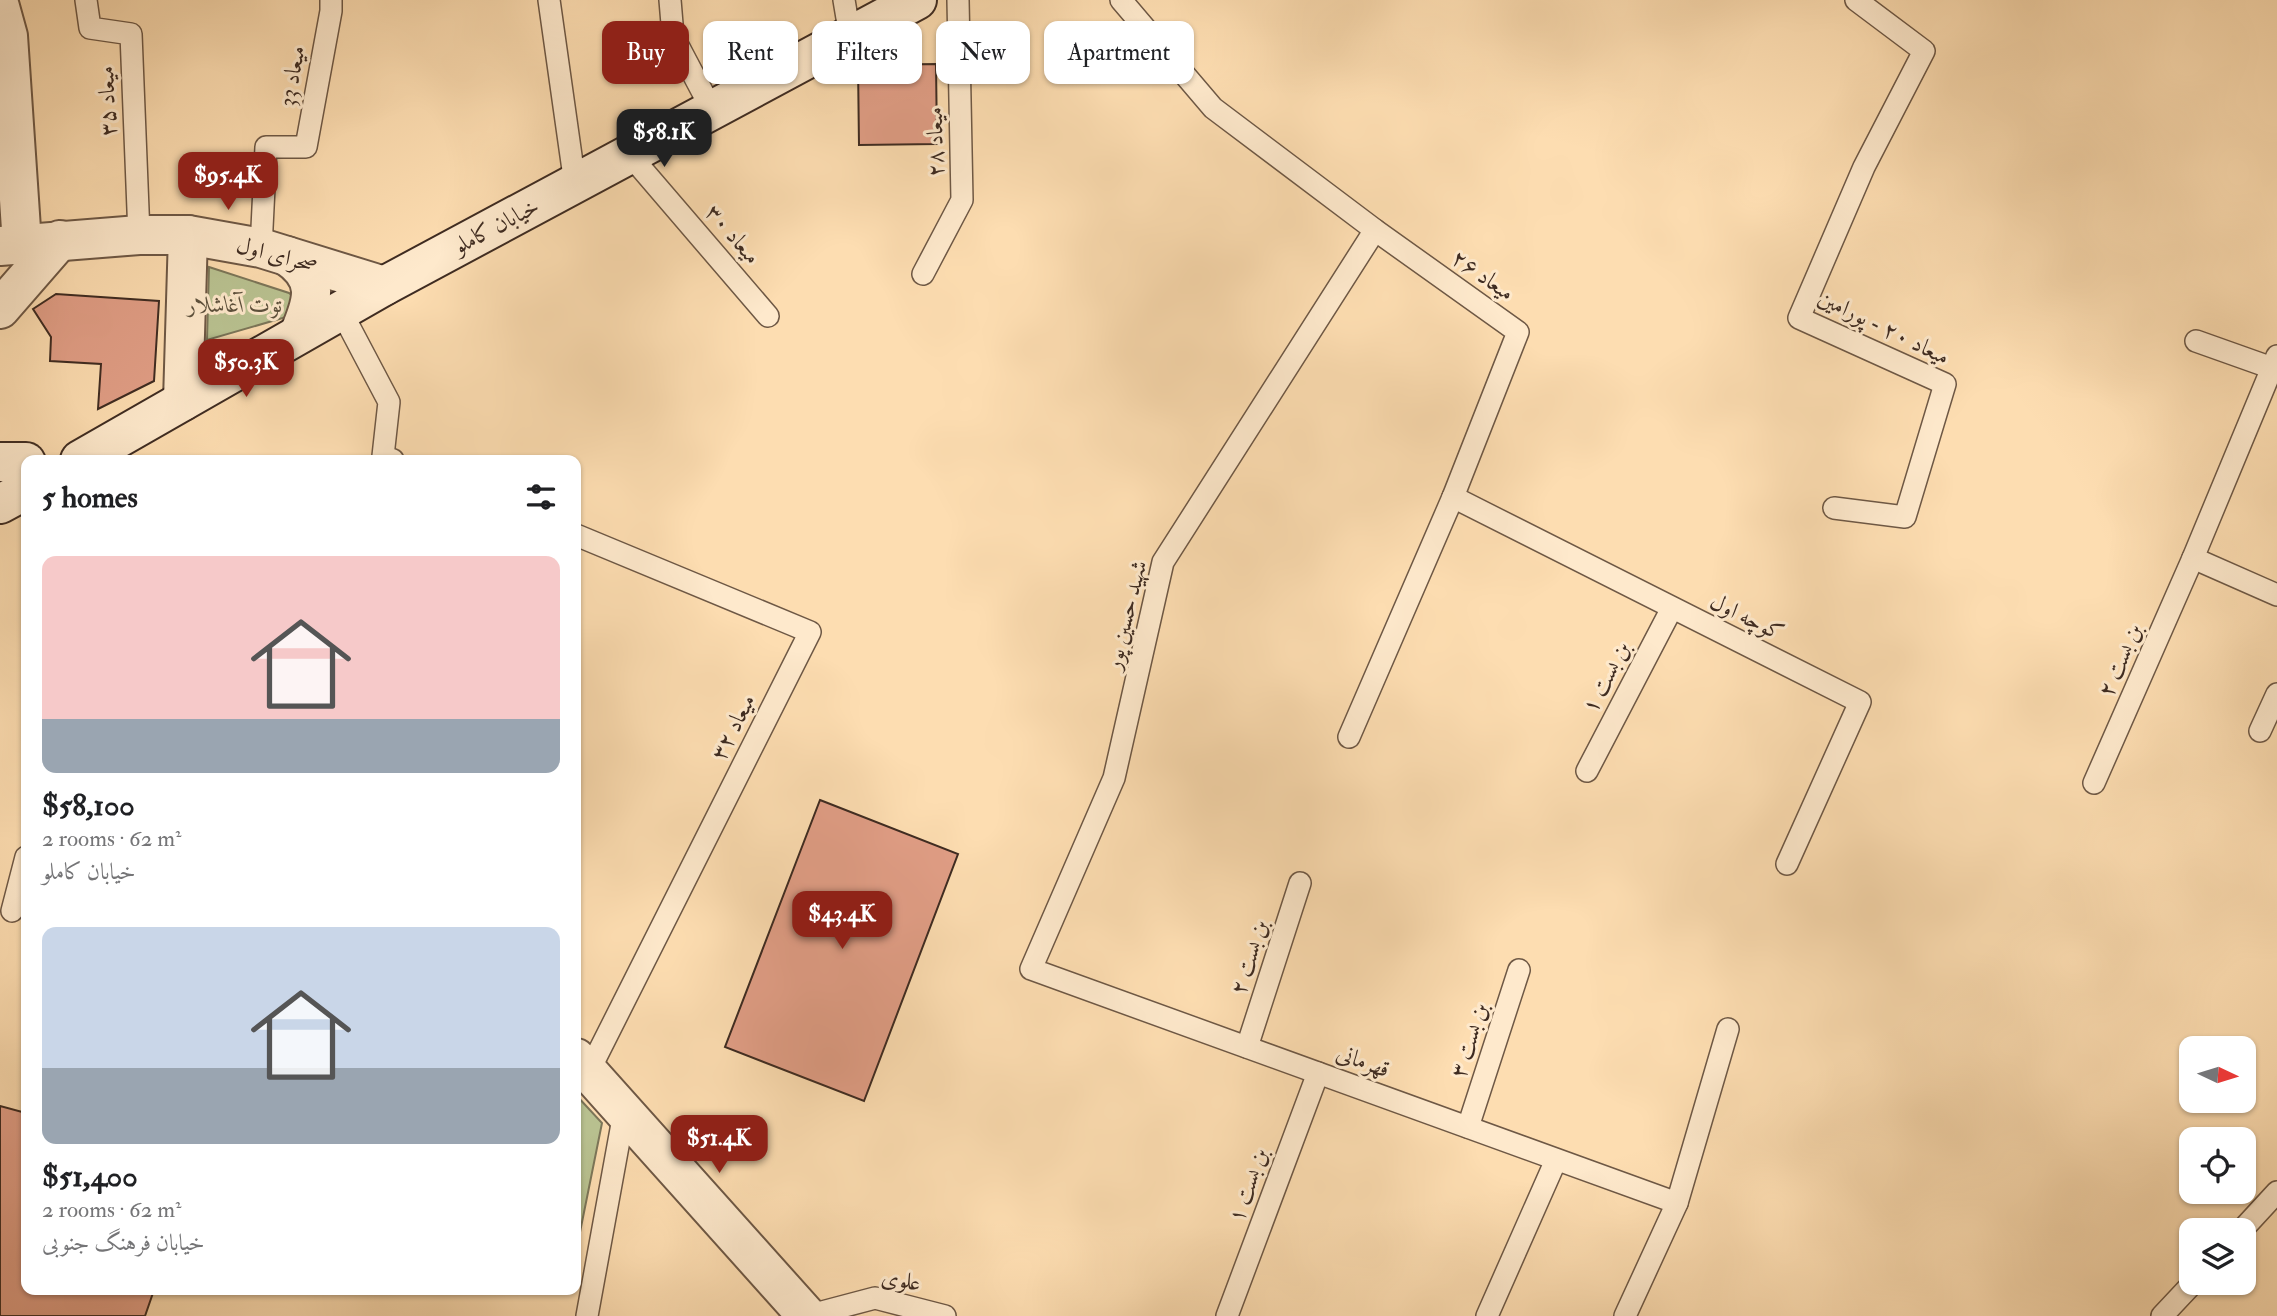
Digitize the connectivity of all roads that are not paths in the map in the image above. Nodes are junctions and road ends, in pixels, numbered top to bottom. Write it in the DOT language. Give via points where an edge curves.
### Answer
graph roads {
  1 [pos="86,0"];
  2 [pos="331,0"];
  3 [pos="549,0"];
  4 [pos="670,0"];
  5 [pos="917,0"];
  6 [pos="958,0"];
  7 [pos="1121,0"];
  8 [pos="1856,0"];
  9 [pos="0,7"];
  10 [pos="847,18"];
  11 [pos="712,110"];
  12 [pos="629,154"];
  13 [pos="575,184"];
  14 [pos="1375,230"];
  15 [pos="139,235"];
  16 [pos="188,235"];
  17 [pos="60,240"];
  18 [pos="11,245"];
  19 [pos="274,252"];
  20 [pos="923,274"];
  21 [pos="384,286"];
  22 [pos="0,309"];
  23 [pos="341,311"];
  24 [pos="768,316"];
  25 [pos="299,334"];
  26 [pos="2196,341"];
  27 [pos="2274,362"];
  28 [pos="183,401"];
  29 [pos="89,455"];
  30 [pos="383,455"];
  31 [pos="0,462"];
  32 [pos="21,462"];
  33 [pos="21,493"];
  34 [pos="1453,497"];
  35 [pos="0,504"];
  36 [pos="1834,508"];
  37 [pos="581,538"];
  38 [pos="2193,558"];
  39 [pos="2277,594"];
  40 [pos="1672,608"];
  41 [pos="2277,694"];
  42 [pos="2260,731"];
  43 [pos="1349,737"];
  44 [pos="1587,771"];
  45 [pos="2094,783"];
  46 [pos="1787,864"];
  47 [pos="21,877"];
  48 [pos="1300,883"];
  49 [pos="12,911"];
  50 [pos="1031,969"];
  51 [pos="1519,970"];
  52 [pos="1728,1028"];
  53 [pos="1247,1047"];
  54 [pos="582,1065"];
  55 [pos="1318,1073"];
  56 [pos="624,1113"];
  57 [pos="1468,1127"];
  58 [pos="1556,1160"];
  59 [pos="2277,1192"];
  60 [pos="1677,1203"];
  61 [pos="2253,1218"];
  62 [pos="2182,1295"];
  63 [pos="587,1316"];
  64 [pos="807,1316"];
  65 [pos="945,1316"];
  66 [pos="1227,1316"];
  67 [pos="1487,1316"];
  68 [pos="1625,1316"];
  69 [pos="2162,1316"];
  1 -- 15 [label="lane, میعاد ۳۵" via="90,27 131,34"];
  2 -- 19 [label="lane, میعاد 33" via="306,147 266,147"];
  3 -- 13 [label="lane"];
  4 -- 11 [label="lane" via="673,36"];
  5 -- 10 [label="street, خیابان کاملو"];
  6 -- 20 [label="lane, میعاد ۲۸" via="962,200"];
  7 -- 14 [label="lane, میعاد ۲۶" via="1213,108"];
  8 -- 36 [label="lane, میعاد ۲۰ - پورامین" via="1924,51 1864,167 1799,318 1945,384 1905,517"];
  9 -- 18 [label="street" via="8,36"];
  10 -- 11 [label="street, خیابان کاملو"];
  11 -- 12 [label="street, خیابان کاملو"];
  12 -- 13 [label="street, خیابان کاملو"];
  12 -- 24 [label="lane, میعاد ۳۰"];
  13 -- 21 [label="street, خیابان کاملو"];
  14 -- 34 [label="lane, میعاد ۲۶" via="1518,332"];
  14 -- 50 [label="lane, شهید حسین پور" via="1163,562 1114,778"];
  15 -- 16 [label="street, صحرای اول"];
  15 -- 17 [label="street, صحرای اول"];
  16 -- 19 [label="street, صحرای اول"];
  16 -- 28 [label="street"];
  17 -- 18 [label="street, صحرای اول"];
  17 -- 22 [label="street"];
  19 -- 21 [label="street, صحرای اول"];
  19 -- 25 [label="street" via="306,272 310,282 310,307"];
  21 -- 23 [label="street, خیابان کاملو"];
  23 -- 25 [label="street, خیابان کاملو"];
  23 -- 30 [label="lane" via="389,402"];
  25 -- 28 [label="street, خیابان کاملو"];
  26 -- 27 [label="lane"];
  27 -- 38 [label="lane"];
  28 -- 29 [label="street, خیابان کاملو"];
  31 -- 32 [label="street"];
  33 -- 35 [label="street"];
  34 -- 40 [label="lane, کوچه اول"];
  34 -- 43 [label="lane, میعاد ۲۶"];
  37 -- 54 [label="lane, میعاد ۳۲" via="810,632"];
  38 -- 39 [label="lane"];
  38 -- 45 [label="lane, بن بست ۲"];
  40 -- 44 [label="lane, بن بست ۱"];
  40 -- 46 [label="lane, کوچه اول" via="1860,702"];
  41 -- 42 [label="lane"];
  47 -- 49 [label="lane"];
  48 -- 53 [label="lane, بن بست ۲"];
  50 -- 53 [label="lane, قهرمانی"];
  51 -- 57 [label="lane, بن بست ۳"];
  52 -- 60 [label="lane"];
  53 -- 55 [label="lane, قهرمانی"];
  54 -- 56 [label="street"];
  55 -- 57 [label="lane, قهرمانی"];
  55 -- 66 [label="lane, بن بست ۱"];
  56 -- 63 [label="lane"];
  56 -- 64 [label="street"];
  57 -- 58 [label="lane, قهرمانی"];
  58 -- 60 [label="lane, قهرمانی"];
  58 -- 67 [label="lane"];
  59 -- 61 [label="lane"];
  60 -- 68 [label="lane"];
  62 -- 69 [label="lane"];
  64 -- 65 [label="lane, علوی" via="875,1298"];
}
